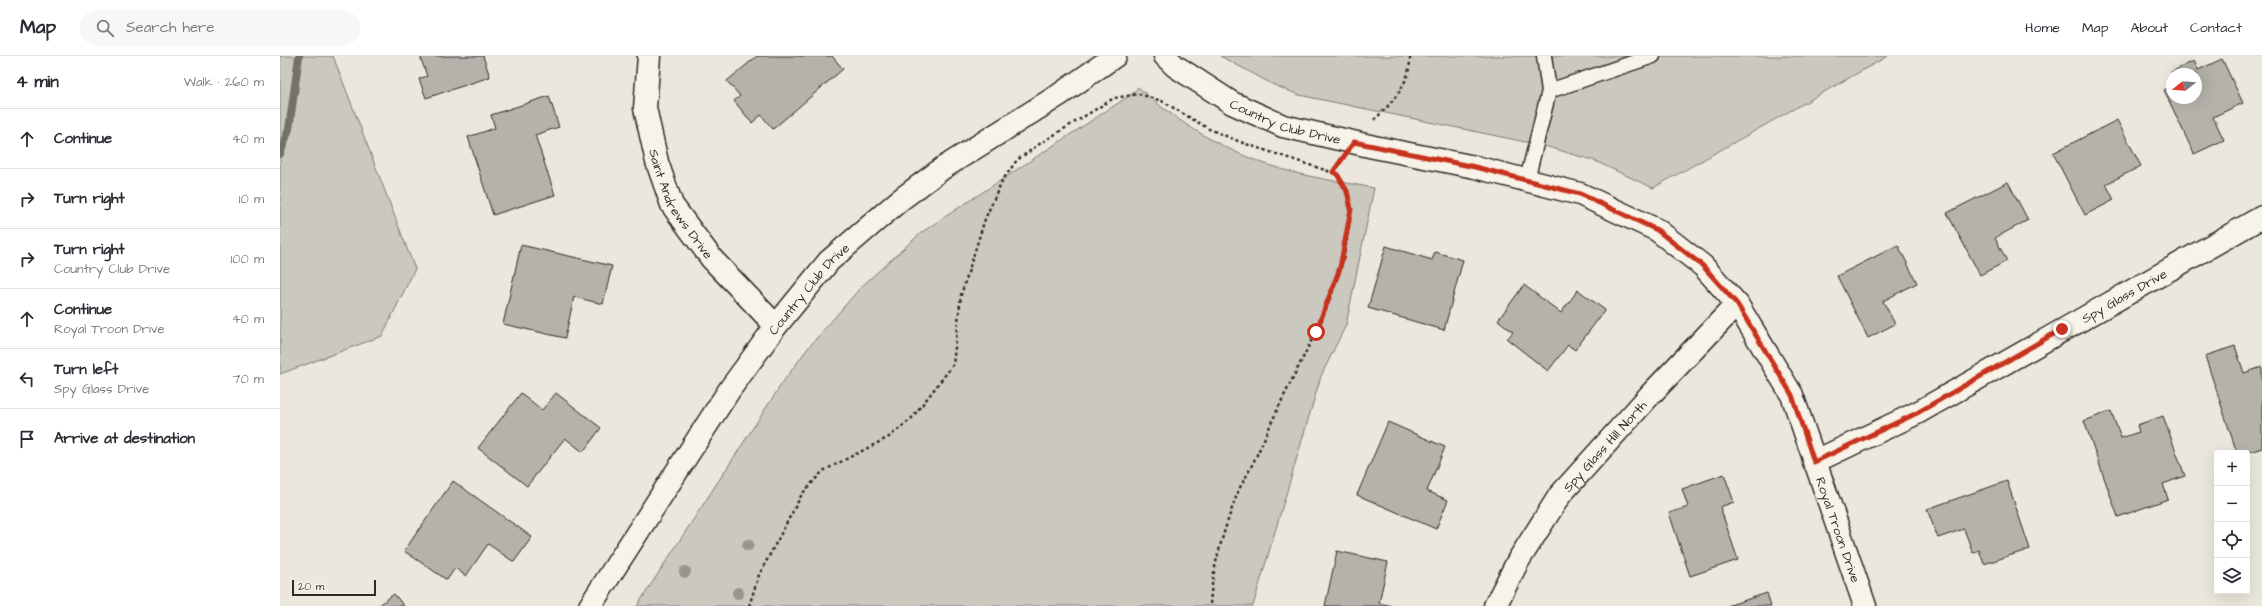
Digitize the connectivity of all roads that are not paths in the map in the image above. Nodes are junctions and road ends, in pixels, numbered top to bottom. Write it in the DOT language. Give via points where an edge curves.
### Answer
graph roads {
  1 [pos="649,56"];
  2 [pos="1115,56"];
  3 [pos="1165,56"];
  4 [pos="1544,56"];
  5 [pos="1652,56"];
  6 [pos="1548,90"];
  7 [pos="1527,180"];
  8 [pos="2262,217"];
  9 [pos="1737,304"];
  10 [pos="776,326"];
  11 [pos="1814,462"];
  12 [pos="590,606"];
  13 [pos="1495,606"];
  14 [pos="1865,606"];
  1 -- 10 [label="street, Saint Andrews Drive" via="645,108 656,162 672,205 712,259"];
  2 -- 10 [label="street, Country Club Drive" via="1059,95 943,168 900,200 829,261"];
  3 -- 7 [label="street, Country Club Drive" via="1175,66 1232,104 1283,126"];
  4 -- 6 [label="lane"];
  5 -- 6 [label="lane"];
  6 -- 7 [label="lane"];
  7 -- 9 [label="street, Country Club Drive" via="1580,194 1657,230 1703,266"];
  8 -- 11 [label="street, Spy Glass Drive" via="1917,413"];
  9 -- 11 [label="street, Royal Troon Drive" via="1792,395"];
  9 -- 13 [label="street, Spy Glass Hill North" via="1560,495 1518,561"];
  10 -- 12 [label="street, Country Club Drive" via="730,389"];
  11 -- 14 [label="street, Royal Troon Drive"];
}
